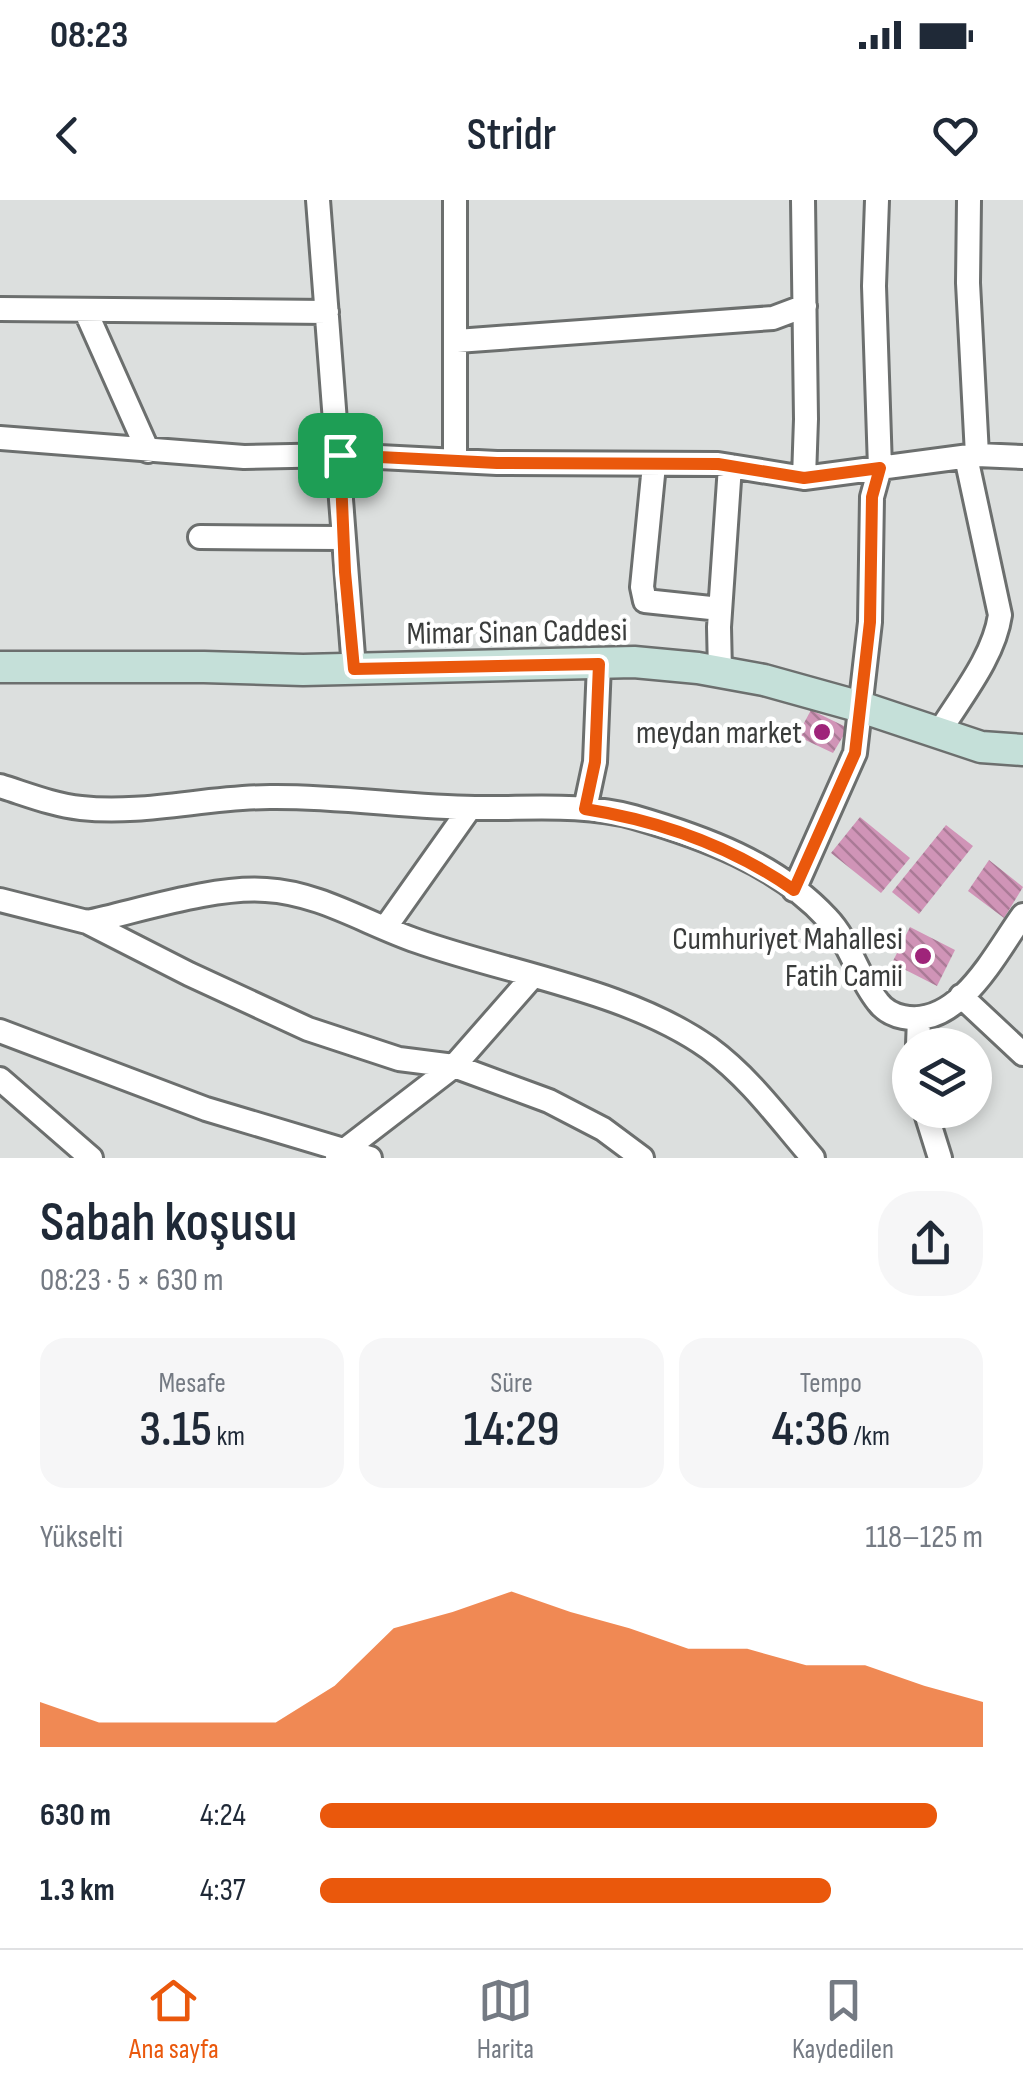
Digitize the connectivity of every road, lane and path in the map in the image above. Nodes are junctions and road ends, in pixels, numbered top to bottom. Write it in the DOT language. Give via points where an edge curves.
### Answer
graph roads {
  1 [pos="318,200"];
  2 [pos="455,200"];
  3 [pos="803,200"];
  4 [pos="876,200"];
  5 [pos="970,200"];
  6 [pos="805,306"];
  7 [pos="0,310"];
  8 [pos="86,312"];
  9 [pos="327,312"];
  10 [pos="457,341"];
  11 [pos="0,438"];
  12 [pos="148,451"];
  13 [pos="340,455"];
  14 [pos="972,456"];
  15 [pos="1023,457"];
  16 [pos="455,461"];
  17 [pos="654,465"];
  18 [pos="730,466"];
  19 [pos="880,468"];
  20 [pos="804,478"];
  21 [pos="200,537"];
  22 [pos="342,538"];
  23 [pos="720,609"];
  24 [pos="1012,617"];
  25 [pos="599,664"];
  26 [pos="0,667"];
  27 [pos="354,669"];
  28 [pos="720,672"];
  29 [pos="861,707"];
  30 [pos="938,734"];
  31 [pos="1020,754"];
  32 [pos="0,786"];
  33 [pos="470,808"];
  34 [pos="585,809"];
  35 [pos="794,890"];
  36 [pos="0,900"];
  37 [pos="1023,915"];
  38 [pos="87,922"];
  39 [pos="386,928"];
  40 [pos="533,976"];
  41 [pos="961,996"];
  42 [pos="919,1018"];
  43 [pos="919,1028"];
  44 [pos="0,1030"];
  45 [pos="1023,1054"];
  46 [pos="454,1066"];
  47 [pos="0,1080"];
  48 [pos="930,1128"];
  49 [pos="339,1153"];
  50 [pos="89,1158"];
  51 [pos="370,1158"];
  52 [pos="642,1158"];
  53 [pos="813,1158"];
  54 [pos="940,1158"];
  1 -- 9 [label="street"];
  2 -- 10 [label="street"];
  3 -- 6 [label="street"];
  4 -- 19 [label="street"];
  5 -- 14 [label="street"];
  6 -- 10 [label="street" via="772,318"];
  6 -- 20 [label="street"];
  7 -- 8 [label="street"];
  8 -- 9 [label="street"];
  8 -- 12 [label="street"];
  9 -- 13 [label="street"];
  10 -- 16 [label="street"];
  11 -- 12 [label="street"];
  12 -- 13 [label="street"];
  13 -- 16 [label="street"];
  13 -- 22 [label="street"];
  14 -- 15 [label="street"];
  14 -- 19 [label="street"];
  14 -- 24 [label="street"];
  16 -- 17 [label="street"];
  17 -- 18 [label="street"];
  17 -- 23 [label="street" via="645,601"];
  18 -- 20 [label="street"];
  18 -- 23 [label="street"];
  19 -- 20 [label="street"];
  19 -- 29 [label="street" via="872,497"];
  21 -- 22 [label="street"];
  22 -- 27 [label="street"];
  23 -- 28 [label="street"];
  24 -- 30 [label="street"];
  25 -- 27 [label="street, Mimar Sinan Caddesi"];
  25 -- 28 [label="street, Mimar Sinan Caddesi"];
  25 -- 34 [label="street" via="595,762"];
  26 -- 27 [label="street, Mimar Sinan Caddesi"];
  28 -- 29 [label="street, Mimar Sinan Caddesi"];
  29 -- 30 [label="street, Mimar Sinan Caddesi"];
  29 -- 35 [label="street" via="855,753"];
  30 -- 31 [label="street, Mimar Sinan Caddesi"];
  32 -- 33 [label="street" via="80,808 274,796"];
  33 -- 34 [label="street"];
  33 -- 39 [label="street"];
  34 -- 35 [label="street" via="629,816 730,850"];
  35 -- 42 [label="street" via="847,944 878,1003 891,1014"];
  36 -- 38 [label="street"];
  37 -- 41 [label="street"];
  38 -- 39 [label="street" via="266,890 315,900"];
  38 -- 46 [label="street" via="308,1028 399,1059"];
  39 -- 40 [label="street"];
  40 -- 46 [label="street"];
  40 -- 53 [label="street" via="640,1012 708,1048 764,1099"];
  41 -- 42 [label="street" via="947,1010"];
  41 -- 45 [label="street"];
  42 -- 43 [label="street"];
  44 -- 49 [label="street"];
  46 -- 49 [label="street"];
  46 -- 52 [label="street" via="549,1101"];
  47 -- 50 [label="street"];
  48 -- 54 [label="street"];
  49 -- 51 [label="street"];
}
